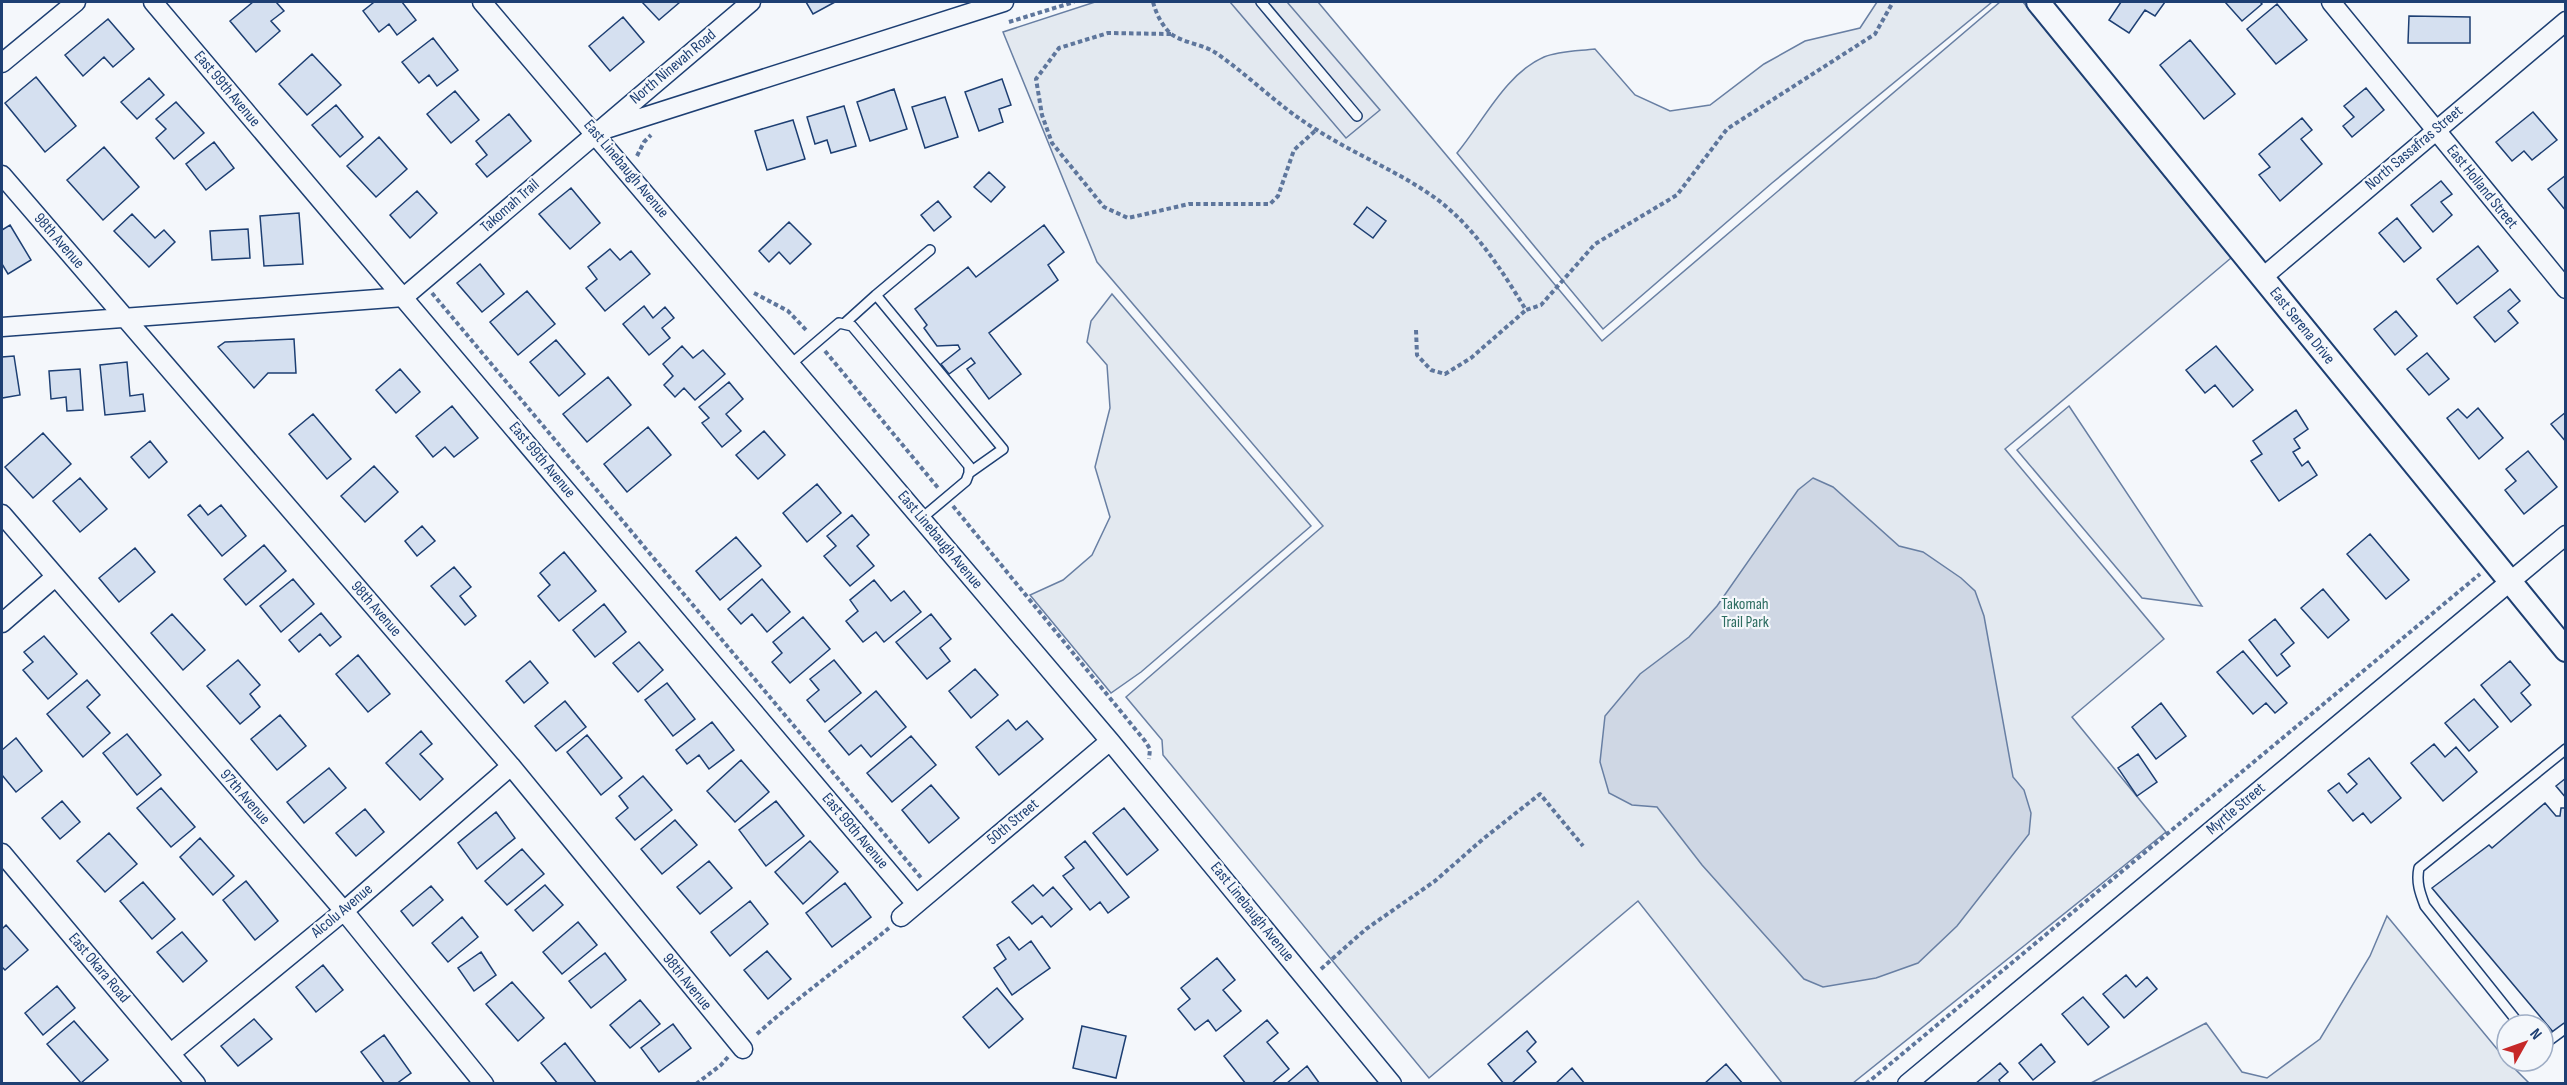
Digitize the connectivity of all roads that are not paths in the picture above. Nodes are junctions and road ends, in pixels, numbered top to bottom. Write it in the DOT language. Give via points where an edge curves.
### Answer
graph roads {
  1 [pos="76,2"];
  2 [pos="153,2"];
  3 [pos="482,2"];
  4 [pos="751,2"];
  5 [pos="1004,2"];
  6 [pos="1261,2"];
  7 [pos="2038,2"];
  8 [pos="2331,2"];
  9 [pos="2565,21"];
  10 [pos="2,63"];
  11 [pos="1357,116"];
  12 [pos="2436,130"];
  13 [pos="596,132"];
  14 [pos="2,175"];
  15 [pos="930,250"];
  16 [pos="2263,277"];
  17 [pos="2565,289"];
  18 [pos="876,295"];
  19 [pos="404,297"];
  20 [pos="127,319"];
  21 [pos="845,322"];
  22 [pos="2,327"];
  23 [pos="791,364"];
  24 [pos="969,473"];
  25 [pos="2,514"];
  26 [pos="922,518"];
  27 [pos="2565,535"];
  28 [pos="56,577"];
  29 [pos="2510,581"];
  30 [pos="2,623"];
  31 [pos="2565,650"];
  32 [pos="1110,741"];
  33 [pos="2565,749"];
  34 [pos="511,766"];
  35 [pos="2,853"];
  36 [pos="916,904"];
  37 [pos="344,911"];
  38 [pos="901,917"];
  39 [pos="2510,1013"];
  40 [pos="171,1053"];
  41 [pos="735,1053"];
  42 [pos="196,1083"];
  43 [pos="484,1083"];
  44 [pos="1392,1083"];
  45 [pos="1907,1083"];
  1 -- 10 [label="street"];
  2 -- 19 [label="street, East 99th Avenue"];
  3 -- 13 [label="street, East Linebaugh Avenue"];
  4 -- 13 [label="street, North Ninevah Road"];
  5 -- 13 [label="street, Takomah Trail"];
  6 -- 11 [label="lane"];
  7 -- 16 [label="street, East Serena Drive"];
  8 -- 12 [label="street, East Holland Street"];
  9 -- 12 [label="street, North Sassafras Street"];
  12 -- 16 [label="street, North Sassafras Street"];
  12 -- 17 [label="street, East Holland Street"];
  13 -- 19 [label="street, Takomah Trail"];
  13 -- 23 [label="street, East Linebaugh Avenue"];
  14 -- 20 [label="street, 98th Avenue"];
  15 -- 18 [label="lane"];
  16 -- 29 [label="street, East Serena Drive"];
  18 -- 21 [label="lane"];
  18 -- 24 [label="lane" via="1003,448"];
  19 -- 20 [label="street"];
  19 -- 36 [label="street, East 99th Avenue"];
  20 -- 22 [label="street"];
  20 -- 34 [label="street, 98th Avenue"];
  21 -- 23 [label="lane"];
  21 -- 24 [label="lane" via="969,466"];
  23 -- 26 [label="street, East Linebaugh Avenue"];
  24 -- 26 [label="lane" via="966,481"];
  25 -- 28 [label="street, 97th Avenue"];
  26 -- 32 [label="street, East Linebaugh Avenue"];
  27 -- 29 [label="street, Myrtle Street"];
  28 -- 30 [label="street"];
  28 -- 37 [label="street, 97th Avenue"];
  29 -- 31 [label="street, East Serena Drive"];
  29 -- 45 [label="street, Myrtle Street"];
  32 -- 36 [label="street, 50th Street"];
  32 -- 44 [label="street, East Linebaugh Avenue"];
  33 -- 39 [label="lane" via="2419,868 2418,887 2425,906"];
  34 -- 37 [label="street, Alcolu Avenue"];
  34 -- 41 [label="street, 98th Avenue"];
  35 -- 40 [label="street, East Okara Road"];
  36 -- 38 [label="street"];
  37 -- 40 [label="street, Alcolu Avenue"];
  37 -- 43 [label="street, 97th Avenue"];
  40 -- 42 [label="street, East Okara Road"];
}
